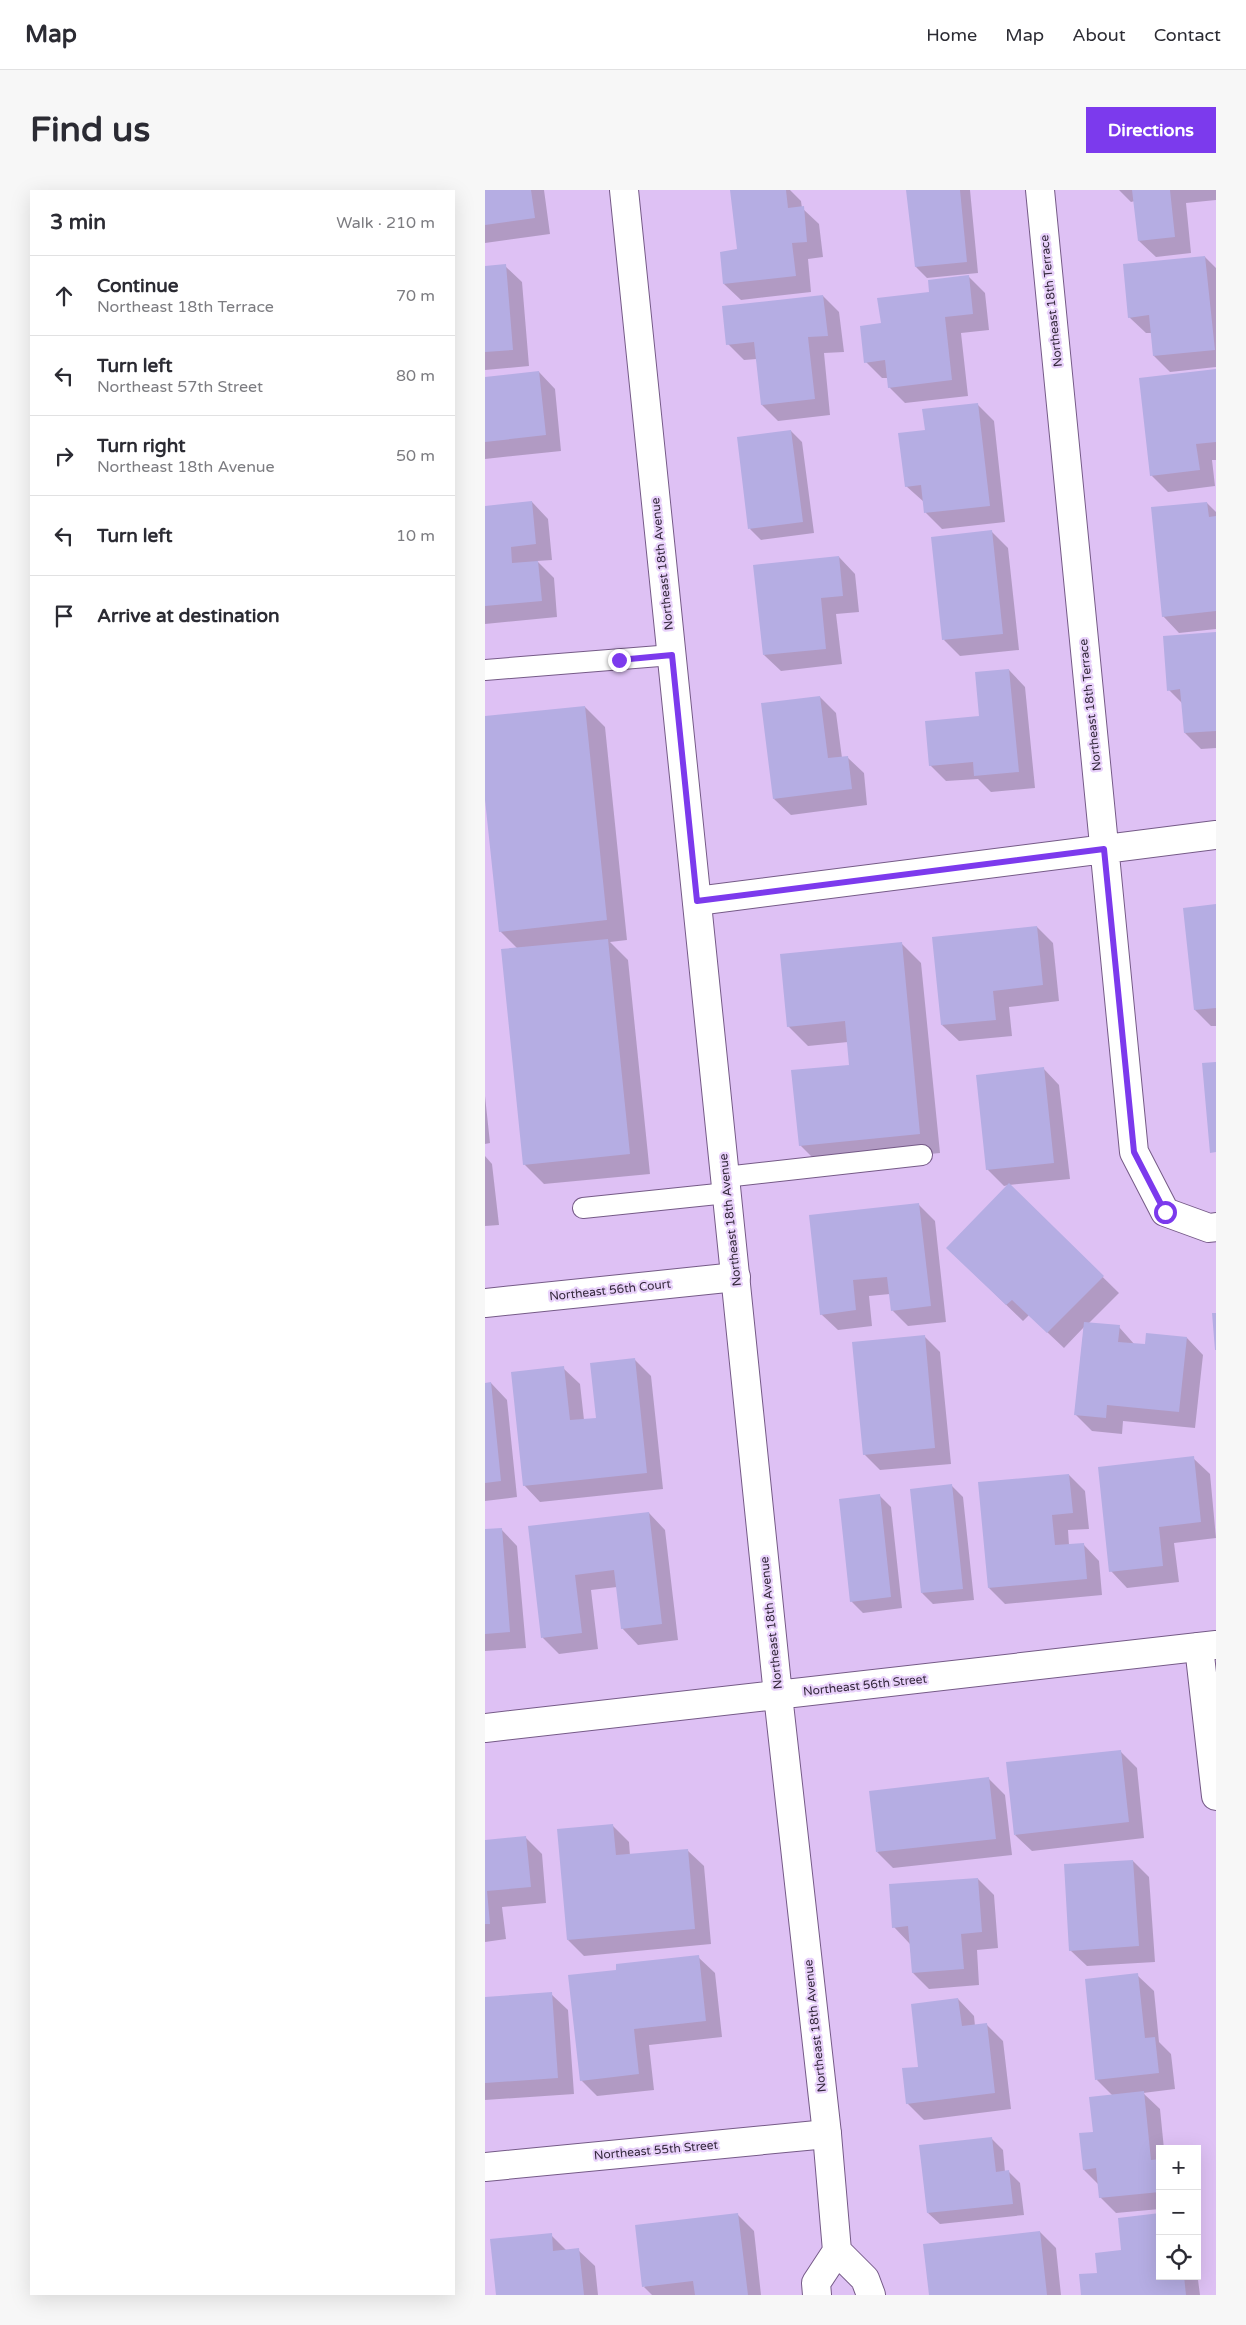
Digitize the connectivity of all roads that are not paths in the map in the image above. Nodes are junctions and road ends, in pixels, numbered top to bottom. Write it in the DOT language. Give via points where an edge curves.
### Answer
graph roads {
  1 [pos="625,190"];
  2 [pos="1040,190"];
  3 [pos="672,655"];
  4 [pos="485,670"];
  5 [pos="1216,835"];
  6 [pos="1104,849"];
  7 [pos="697,901"];
  8 [pos="922,1155"];
  9 [pos="726,1185"];
  10 [pos="583,1208"];
  11 [pos="1216,1227"];
  12 [pos="736,1277"];
  13 [pos="485,1303"];
  14 [pos="1207,1646"];
  15 [pos="778,1695"];
  16 [pos="485,1728"];
  17 [pos="1216,1796"];
  18 [pos="827,2134"];
  19 [pos="485,2167"];
  20 [pos="837,2251"];
  21 [pos="817,2295"];
  22 [pos="871,2295"];
  1 -- 3 [label="street, Northeast 18th Avenue"];
  2 -- 6 [label="street, Northeast 18th Terrace"];
  3 -- 4 [label="lane"];
  3 -- 7 [label="street, Northeast 18th Avenue"];
  5 -- 6 [label="street"];
  6 -- 7 [label="street"];
  6 -- 11 [label="street, Northeast 18th Terrace" via="1134,1152 1165,1212 1209,1228"];
  7 -- 9 [label="street, Northeast 18th Avenue"];
  8 -- 9 [label="lane"];
  9 -- 10 [label="lane"];
  9 -- 12 [label="street, Northeast 18th Avenue"];
  12 -- 13 [label="street, Northeast 56th Court"];
  12 -- 15 [label="street, Northeast 18th Avenue"];
  14 -- 15 [label="street, Northeast 56th Street"];
  14 -- 17 [label="street"];
  15 -- 16 [label="street, Northeast 56th Street"];
  15 -- 18 [label="street, Northeast 18th Avenue"];
  18 -- 19 [label="street, Northeast 55th Street"];
  18 -- 20 [label="street, Northeast 18th Avenue"];
  20 -- 21 [label="street" via="816,2283"];
  20 -- 22 [label="street" via="865,2279"];
}
